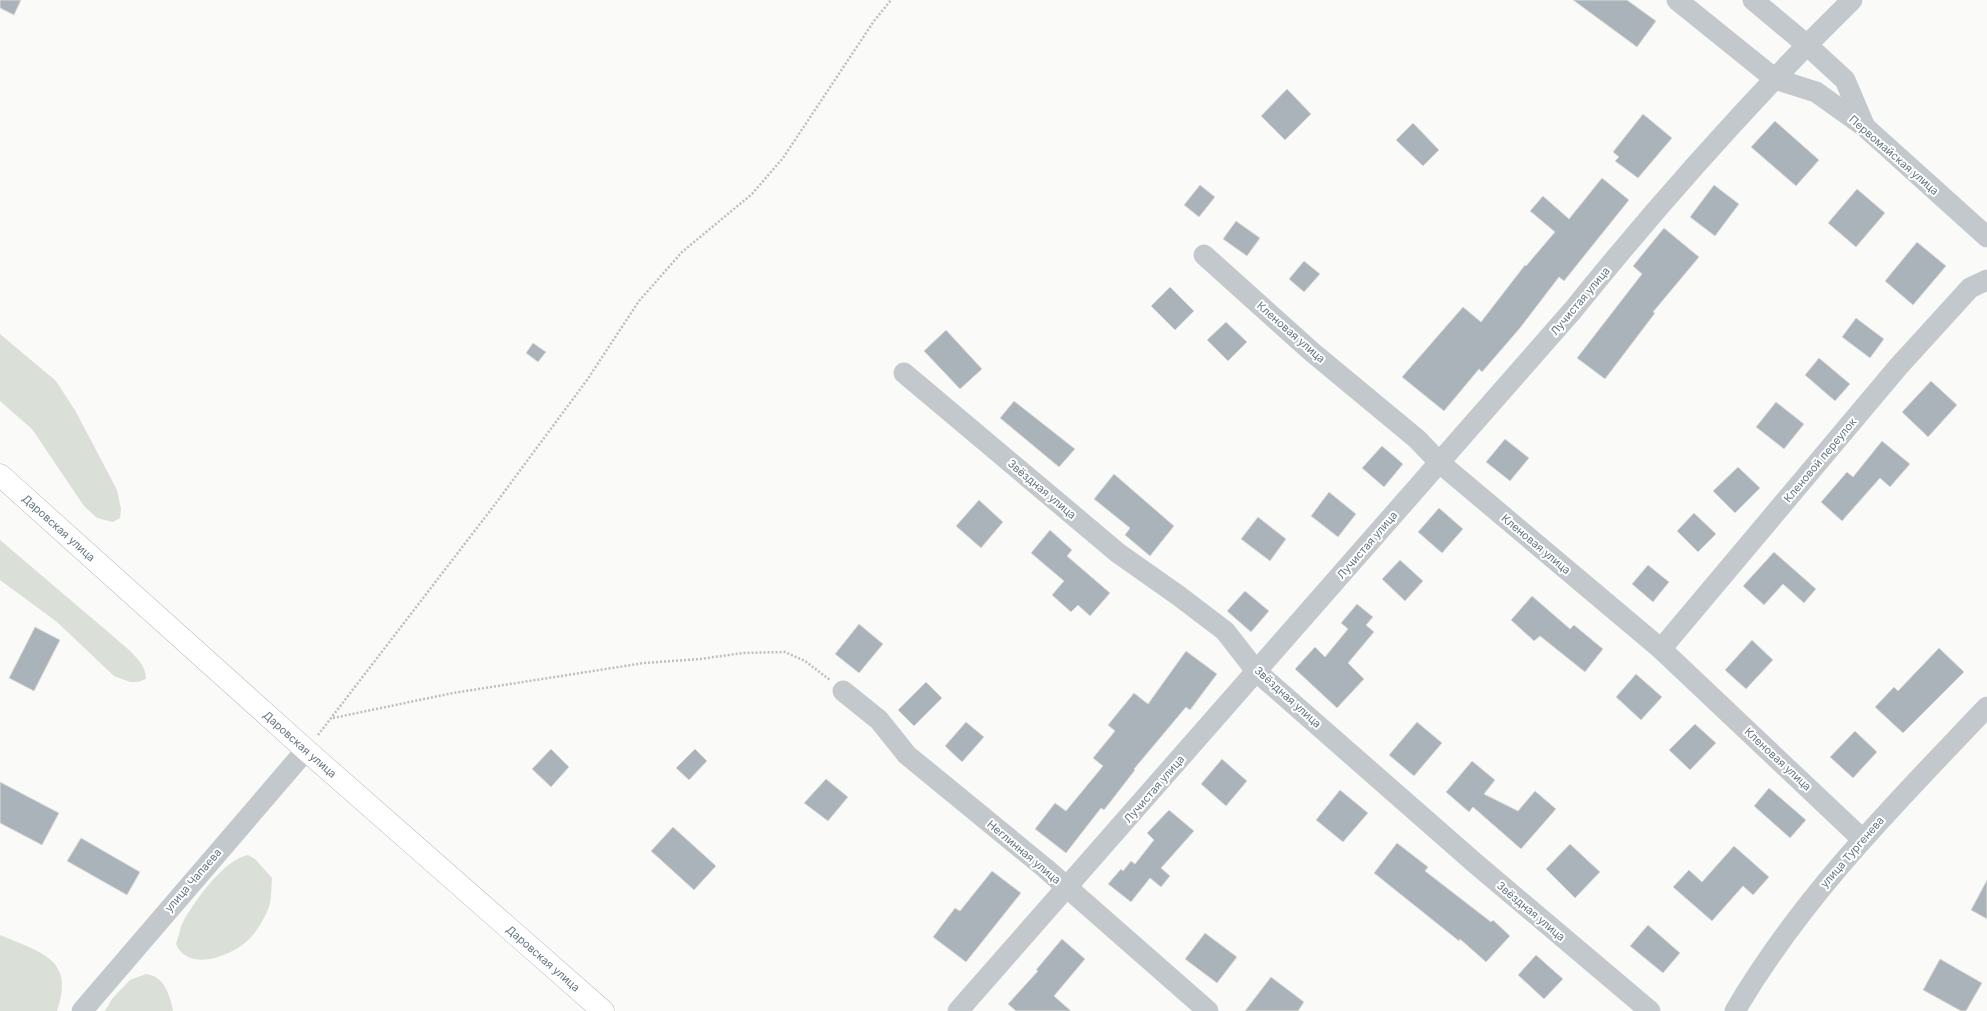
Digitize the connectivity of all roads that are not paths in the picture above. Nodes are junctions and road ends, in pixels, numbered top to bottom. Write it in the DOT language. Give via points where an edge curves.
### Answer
graph roads {
  1 [pos="1678,0"];
  2 [pos="1753,0"];
  3 [pos="1852,0"];
  4 [pos="1807,45"];
  5 [pos="1775,79"];
  6 [pos="1864,127"];
  7 [pos="1987,237"];
  8 [pos="1204,255"];
  9 [pos="1987,280"];
  10 [pos="904,373"];
  11 [pos="1440,463"];
  12 [pos="0,475"];
  13 [pos="1661,649"];
  14 [pos="1257,672"];
  15 [pos="843,691"];
  16 [pos="1987,707"];
  17 [pos="306,750"];
  18 [pos="1862,839"];
  19 [pos="1066,888"];
  20 [pos="82,1011"];
  21 [pos="603,1011"];
  22 [pos="958,1011"];
  23 [pos="1208,1011"];
  24 [pos="1650,1011"];
  25 [pos="1735,1011"];
  1 -- 5 [label="street, Первомайская улица"];
  2 -- 4 [label="street"];
  3 -- 4 [label="street, Лучистая улица"];
  4 -- 5 [label="street, Лучистая улица"];
  4 -- 6 [label="street" via="1845,80"];
  5 -- 6 [label="street, Первомайская улица" via="1816,92"];
  5 -- 11 [label="street, Лучистая улица" via="1634,236"];
  6 -- 7 [label="street, Первомайская улица"];
  8 -- 11 [label="street, Кленовая улица" via="1312,352 1417,439"];
  9 -- 13 [label="street, Кленовой переулок" via="1970,288 1898,368"];
  10 -- 14 [label="street, Звёздная улица" via="1118,553 1225,631"];
  11 -- 13 [label="street, Кленовая улица"];
  11 -- 14 [label="street, Лучистая улица"];
  12 -- 17 [label="highway, Даровская улица"];
  13 -- 18 [label="street, Кленовая улица"];
  14 -- 19 [label="street, Лучистая улица"];
  14 -- 24 [label="street, Звёздная улица" via="1476,864"];
  15 -- 19 [label="street, Неглинная улица" via="879,720 907,755"];
  16 -- 18 [label="street, улица Тургенева"];
  17 -- 20 [label="street, улица Чапаева"];
  17 -- 21 [label="highway, Даровская улица"];
  18 -- 25 [label="street, улица Тургенева" via="1792,923"];
  19 -- 22 [label="street, Лучистая улица"];
  19 -- 23 [label="street, Неглинная улица"];
}
